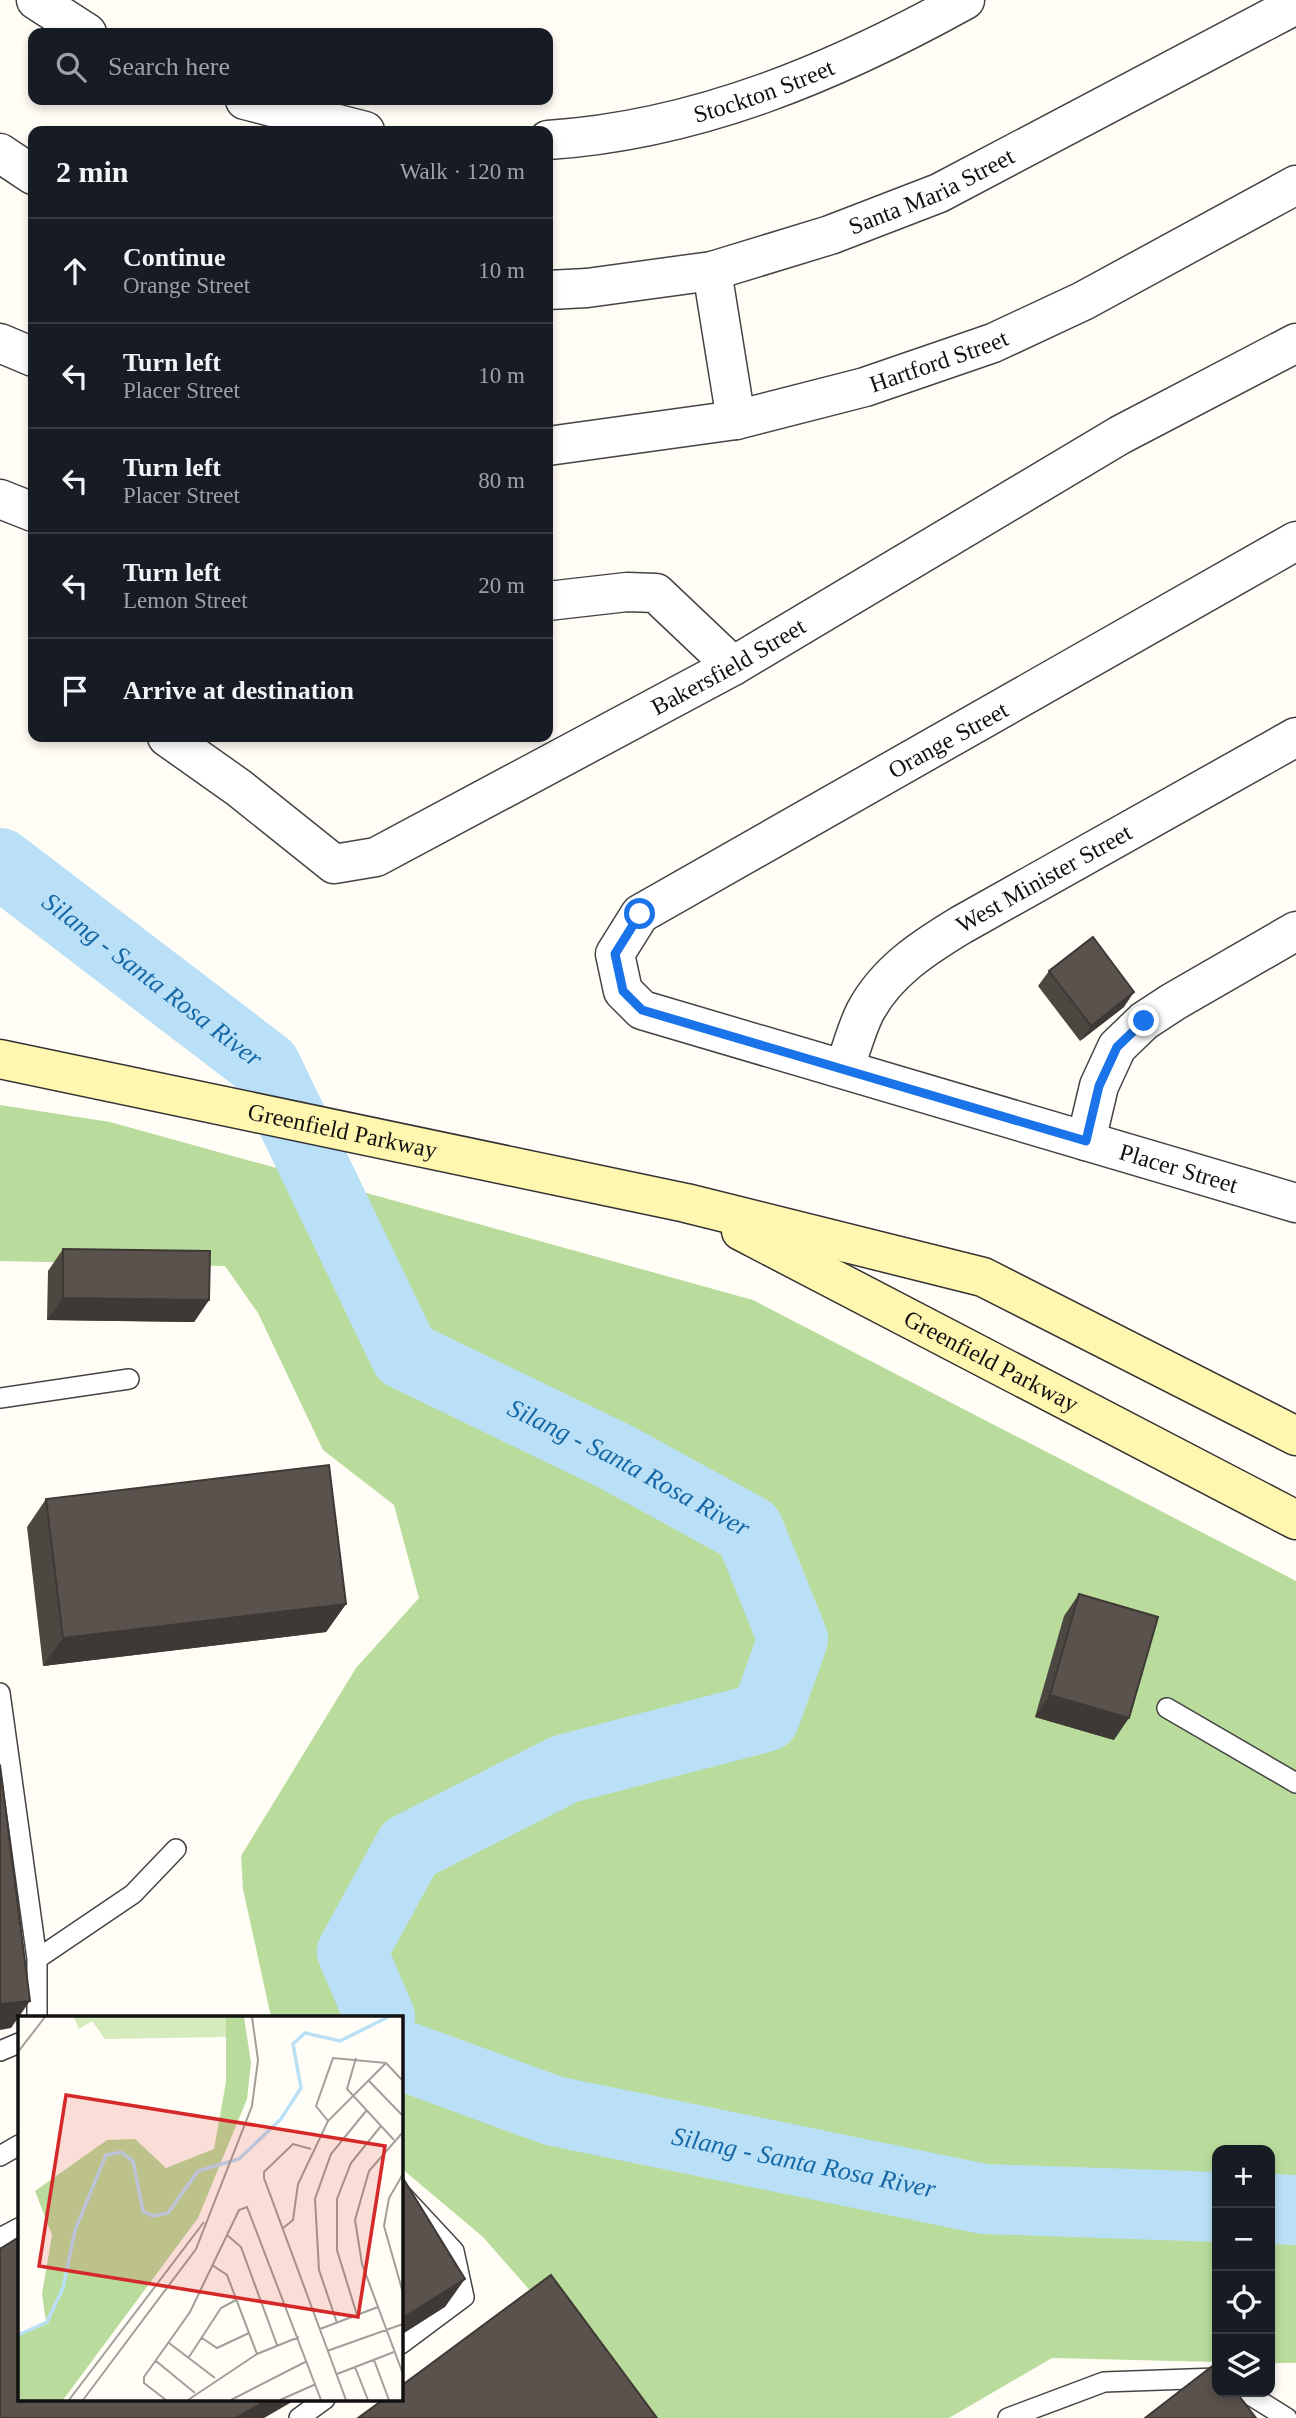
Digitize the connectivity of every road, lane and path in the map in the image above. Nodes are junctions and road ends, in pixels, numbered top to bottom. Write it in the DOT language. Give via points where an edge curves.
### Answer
graph roads {
  1 [pos="36,0"];
  2 [pos="965,0"];
  3 [pos="1287,13"];
  4 [pos="79,28"];
  5 [pos="265,105"];
  6 [pos="346,126"];
  7 [pos="553,140"];
  8 [pos="0,153"];
  9 [pos="28,172"];
  10 [pos="1296,185"];
  11 [pos="712,271"];
  12 [pos="553,290"];
  13 [pos="0,343"];
  14 [pos="1296,343"];
  15 [pos="28,355"];
  16 [pos="736,421"];
  17 [pos="553,445"];
  18 [pos="0,499"];
  19 [pos="28,510"];
  20 [pos="1296,541"];
  21 [pos="553,600"];
  22 [pos="733,666"];
  23 [pos="1296,737"];
  24 [pos="174,742"];
  25 [pos="1296,932"];
  26 [pos="615,954"];
  27 [pos="0,1059"];
  28 [pos="844,1069"];
  29 [pos="1086,1141"];
  30 [pos="686,1203"];
  31 [pos="1296,1203"];
  32 [pos="129,1379"];
  33 [pos="0,1398"];
  34 [pos="1296,1436"];
  35 [pos="1296,1520"];
  36 [pos="0,1693"];
  37 [pos="1167,1708"];
  38 [pos="1296,1783"];
  39 [pos="176,1849"];
  40 [pos="37,1959"];
  41 [pos="37,2016"];
  42 [pos="18,2043"];
  43 [pos="0,2051"];
  44 [pos="18,2147"];
  45 [pos="0,2156"];
  46 [pos="402,2195"];
  47 [pos="18,2229"];
  48 [pos="0,2238"];
  49 [pos="402,2343"];
  50 [pos="1212,2378"];
  51 [pos="1253,2397"];
  52 [pos="324,2400"];
  53 [pos="299,2418"];
  54 [pos="1008,2418"];
  55 [pos="1287,2418"];
  1 -- 4 [label="street"];
  2 -- 7 [label="street, Stockton Street" via="900,36 784,88 685,118"];
  3 -- 11 [label="street, Santa Maria Street" via="939,193 830,236"];
  5 -- 6 [label="street"];
  8 -- 9 [label="street"];
  10 -- 16 [label="street, Hartford Street" via="1083,301 993,343 865,387"];
  11 -- 12 [label="street, Santa Maria Street"];
  11 -- 16 [label="street"];
  13 -- 15 [label="street"];
  14 -- 22 [label="street, Bakersfield Street" via="1120,435"];
  16 -- 17 [label="street, Hartford Street"];
  18 -- 19 [label="street"];
  20 -- 26 [label="street, Orange Street" via="640,914"];
  21 -- 22 [label="street" via="656,593"];
  22 -- 24 [label="street, Bakersfield Street" via="376,857 334,864"];
  23 -- 28 [label="street, West Minister Street" via="918,952 888,978 865,1012"];
  25 -- 29 [label="street" via="1173,1002 1117,1047 1099,1086"];
  26 -- 28 [label="street, Placer Street" via="623,991 642,1010"];
  27 -- 30 [label="main road, Greenfield Parkway"];
  28 -- 29 [label="street, Placer Street"];
  29 -- 31 [label="street, Placer Street"];
  30 -- 34 [label="main road, Greenfield Parkway" via="983,1277"];
  30 -- 35 [label="main road, Greenfield Parkway"];
  32 -- 33 [label="lane"];
  36 -- 40 [label="lane"];
  37 -- 38 [label="lane"];
  39 -- 40 [label="lane" via="133,1894"];
  40 -- 41 [label="lane"];
  42 -- 43 [label="lane"];
  44 -- 45 [label="lane"];
  46 -- 49 [label="lane" via="454,2251 464,2297"];
  47 -- 48 [label="lane"];
  50 -- 54 [label="lane" via="1104,2382"];
  51 -- 55 [label="lane"];
  52 -- 53 [label="lane"];
}
